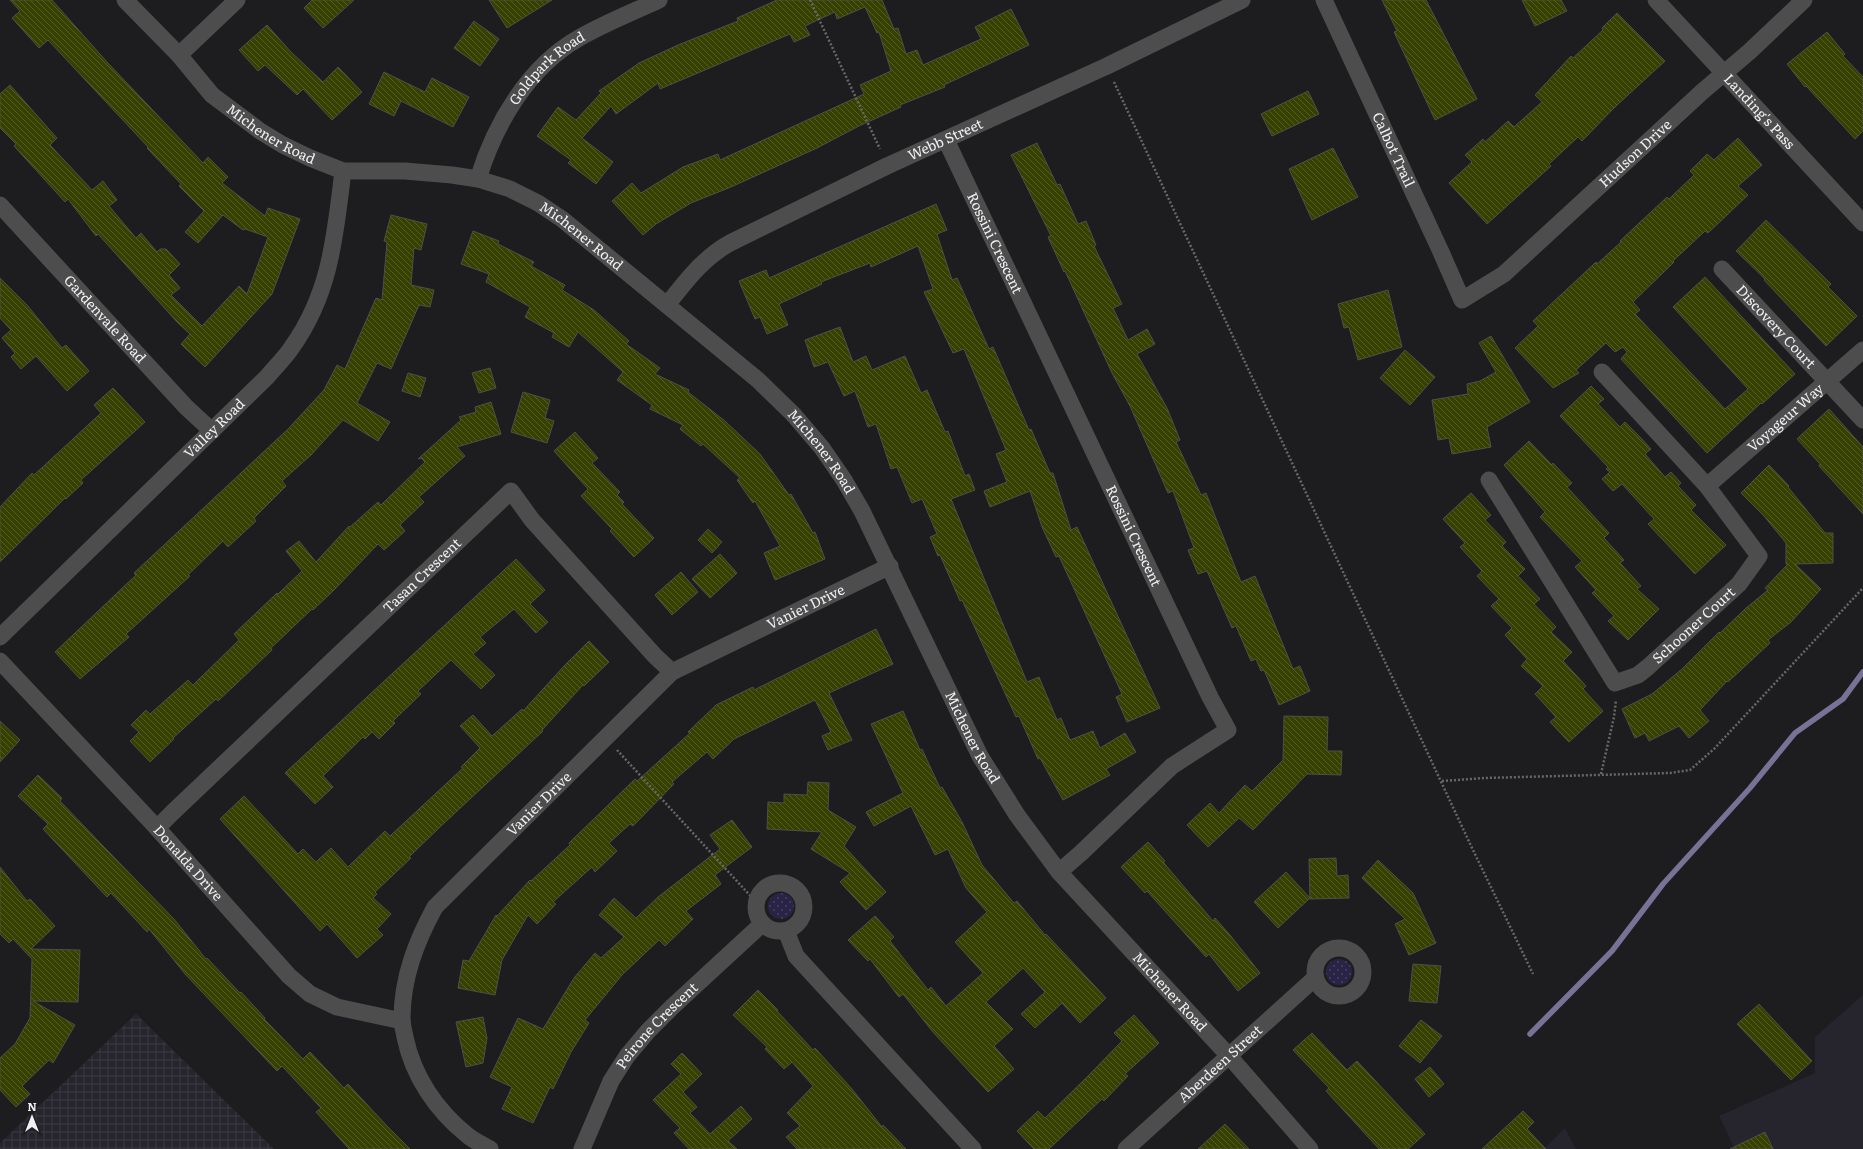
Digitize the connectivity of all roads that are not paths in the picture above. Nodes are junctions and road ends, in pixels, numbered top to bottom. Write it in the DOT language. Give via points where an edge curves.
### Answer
graph roads {
  1 [pos="126,0"];
  2 [pos="237,0"];
  3 [pos="659,0"];
  4 [pos="1242,0"];
  5 [pos="1324,0"];
  6 [pos="1656,0"];
  7 [pos="1804,0"];
  8 [pos="179,55"];
  9 [pos="1725,73"];
  10 [pos="946,140"];
  11 [pos="343,171"];
  12 [pos="478,179"];
  13 [pos="0,205"];
  14 [pos="1863,223"];
  15 [pos="1722,269"];
  16 [pos="1462,300"];
  17 [pos="667,305"];
  18 [pos="1863,350"];
  19 [pos="1602,372"];
  20 [pos="1826,380"];
  21 [pos="1863,420"];
  22 [pos="212,431"];
  23 [pos="1489,480"];
  24 [pos="1707,486"];
  25 [pos="890,566"];
  26 [pos="0,637"];
  27 [pos="0,661"];
  28 [pos="672,672"];
  29 [pos="157,828"];
  30 [pos="1059,872"];
  31 [pos="762,924"];
  32 [pos="786,931"];
  33 [pos="1315,978"];
  34 [pos="402,1021"];
  35 [pos="1229,1056"];
  36 [pos="490,1149"];
  37 [pos="582,1149"];
  38 [pos="973,1149"];
  39 [pos="1126,1149"];
  40 [pos="1310,1149"];
  1 -- 8 [label="street, Michener Road"];
  2 -- 8 [label="street"];
  3 -- 12 [label="street, Goldpark Road" via="579,38 554,56 531,79 514,102 487,152"];
  4 -- 10 [label="street, Webb Street"];
  5 -- 16 [label="street, Calbot Trail"];
  6 -- 9 [label="street, Landing's Pass"];
  7 -- 9 [label="street, Hudson Drive"];
  8 -- 11 [label="street, Michener Road" via="212,95 260,131 289,149"];
  9 -- 14 [label="street, Landing's Pass"];
  9 -- 16 [label="street, Hudson Drive" via="1504,274"];
  10 -- 17 [label="street, Webb Street" via="887,166 716,251 703,262"];
  10 -- 30 [label="street, Rossini Crescent" via="1210,697 1228,730 1172,766"];
  11 -- 12 [label="street, Michener Road" via="405,171 452,174"];
  11 -- 22 [label="street, Valley Road" via="331,259 323,288 310,318 292,347 267,377"];
  12 -- 17 [label="street, Michener Road" via="510,189 550,211"];
  13 -- 22 [label="street, Gardenvale Road" via="186,407"];
  15 -- 20 [label="street, Discovery Court"];
  17 -- 25 [label="street, Michener Road" via="758,380 793,414 822,448 844,480"];
  18 -- 20 [label="street, Voyageur Way"];
  19 -- 24 [label="street, Schooner Court"];
  20 -- 21 [label="street, Discovery Court"];
  20 -- 24 [label="street, Voyageur Way"];
  22 -- 26 [label="street, Valley Road"];
  23 -- 24 [label="street, Schooner Court" via="1615,683 1638,675 1648,667 1739,584 1759,556"];
  25 -- 28 [label="street, Vanier Drive"];
  25 -- 30 [label="street, Michener Road" via="980,756 1017,815"];
  27 -- 29 [label="street, Donalda Drive"];
  28 -- 29 [label="street, Tasan Crescent" via="532,520 511,491"];
  28 -- 34 [label="street, Vanier Drive" via="435,907 419,937 408,972"];
  29 -- 34 [label="street, Donalda Drive" via="289,976 310,994 337,1007"];
  30 -- 35 [label="street, Michener Road"];
  31 -- 32 [label="street" via="773,931"];
  31 -- 32 [label="street" via="756,914 756,902 764,888 779,883 787,884 800,892 803,899 803,915 794,928"];
  31 -- 37 [label="street, Peirone Crescent" via="672,1007 627,1056 611,1081"];
  32 -- 38 [label="street" via="796,956"];
  33 -- 35 [label="street, Aberdeen Street"];
  34 -- 36 [label="street, Vanier Drive" via="408,1051 420,1081 440,1108 467,1136"];
  35 -- 39 [label="street, Aberdeen Street"];
  35 -- 40 [label="street, Michener Road"];
}
